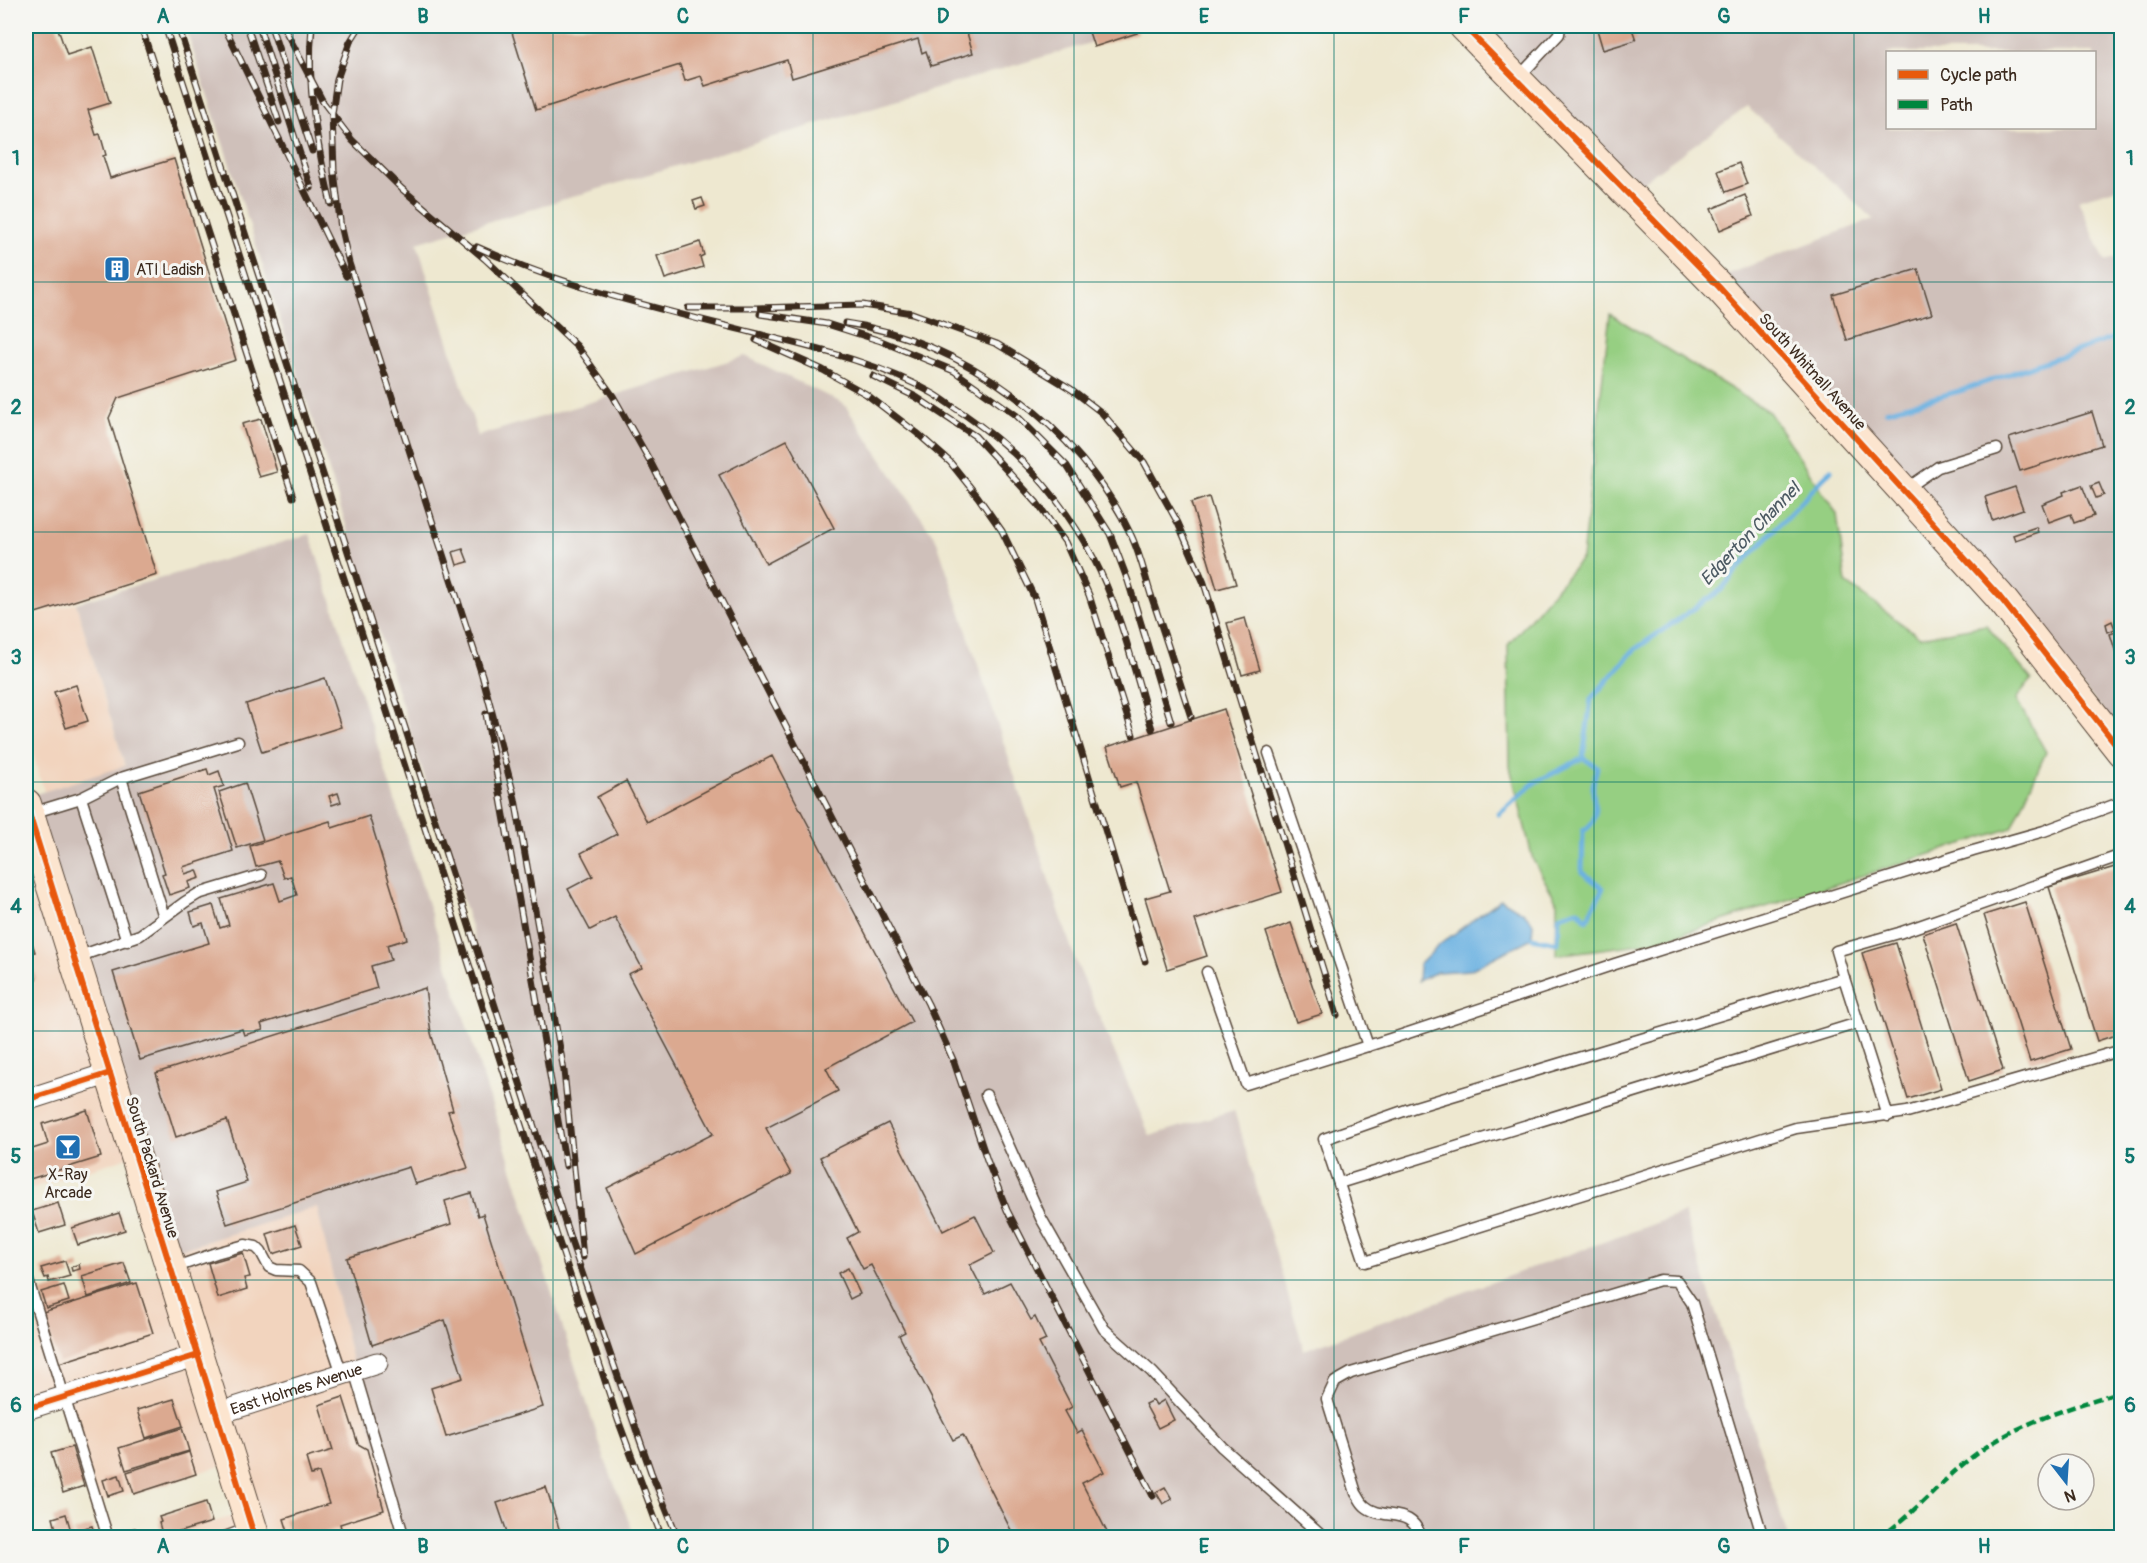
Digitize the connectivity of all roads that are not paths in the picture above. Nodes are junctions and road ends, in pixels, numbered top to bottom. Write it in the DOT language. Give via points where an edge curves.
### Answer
graph roads {
  1 [pos="1464,26"];
  2 [pos="1560,26"];
  3 [pos="1517,79"];
  4 [pos="1997,449"];
  5 [pos="1904,491"];
  6 [pos="238,742"];
  7 [pos="2121,752"];
  8 [pos="1269,753"];
  9 [pos="121,778"];
  10 [pos="81,798"];
  11 [pos="2121,802"];
  12 [pos="27,811"];
  13 [pos="2121,855"];
  14 [pos="261,876"];
  15 [pos="164,917"];
  16 [pos="127,940"];
  17 [pos="74,958"];
  18 [pos="1207,972"];
  19 [pos="1844,978"];
  20 [pos="1858,1023"];
  21 [pos="1368,1046"];
  22 [pos="2121,1050"];
  23 [pos="110,1073"];
  24 [pos="986,1095"];
  25 [pos="26,1100"];
  26 [pos="1888,1116"];
  27 [pos="1339,1183"];
  28 [pos="171,1269"];
  29 [pos="26,1274"];
  30 [pos="198,1355"];
  31 [pos="377,1363"];
  32 [pos="348,1372"];
  33 [pos="64,1397"];
  34 [pos="26,1409"];
  35 [pos="216,1413"];
  36 [pos="253,1532"];
  37 [pos="108,1538"];
  38 [pos="222,1538"];
  39 [pos="404,1538"];
  40 [pos="1324,1538"];
  41 [pos="1421,1538"];
  42 [pos="1763,1538"];
  1 -- 3 [label="street, South Whitnall Avenue"];
  2 -- 3 [label="lane" via="1559,34"];
  3 -- 5 [label="street, South Whitnall Avenue" via="1719,287"];
  4 -- 5 [label="lane" via="1938,467"];
  5 -- 7 [label="street, South Whitnall Avenue" via="1999,596"];
  6 -- 9 [label="lane"];
  8 -- 21 [label="lane"];
  9 -- 10 [label="lane"];
  9 -- 15 [label="lane"];
  10 -- 12 [label="lane"];
  10 -- 16 [label="lane"];
  11 -- 21 [label="lane" via="2043,831 1615,964"];
  12 -- 17 [label="street, South Packard Avenue"];
  13 -- 19 [label="lane" via="1899,933 1836,951"];
  14 -- 15 [label="lane" via="198,894"];
  15 -- 16 [label="lane"];
  16 -- 17 [label="lane"];
  17 -- 23 [label="street, South Packard Avenue"];
  18 -- 21 [label="lane" via="1246,1084"];
  19 -- 20 [label="lane"];
  19 -- 27 [label="lane" via="1412,1108 1324,1139"];
  20 -- 26 [label="lane"];
  20 -- 27 [label="lane"];
  22 -- 26 [label="lane"];
  23 -- 25 [label="street"];
  23 -- 28 [label="street, South Packard Avenue"];
  24 -- 40 [label="lane" via="1041,1218 1104,1329 1152,1372 1222,1447"];
  26 -- 27 [label="lane" via="1796,1128 1365,1262"];
  28 -- 30 [label="street, South Packard Avenue"];
  28 -- 32 [label="lane" via="244,1245 256,1247 276,1270 299,1271 311,1282"];
  29 -- 33 [label="lane"];
  30 -- 33 [label="street"];
  30 -- 35 [label="street, South Packard Avenue"];
  31 -- 32 [label="street, East Holmes Avenue"];
  32 -- 35 [label="street, East Holmes Avenue"];
  32 -- 39 [label="lane"];
  33 -- 34 [label="street"];
  33 -- 37 [label="lane"];
  35 -- 36 [label="street, South Packard Avenue"];
  36 -- 38 [label="lane"];
  41 -- 42 [label="lane" via="1418,1527 1402,1515 1381,1513 1365,1506 1356,1493 1327,1399 1335,1382 1351,1373 1660,1280 1677,1281 1692,1303"];
}
